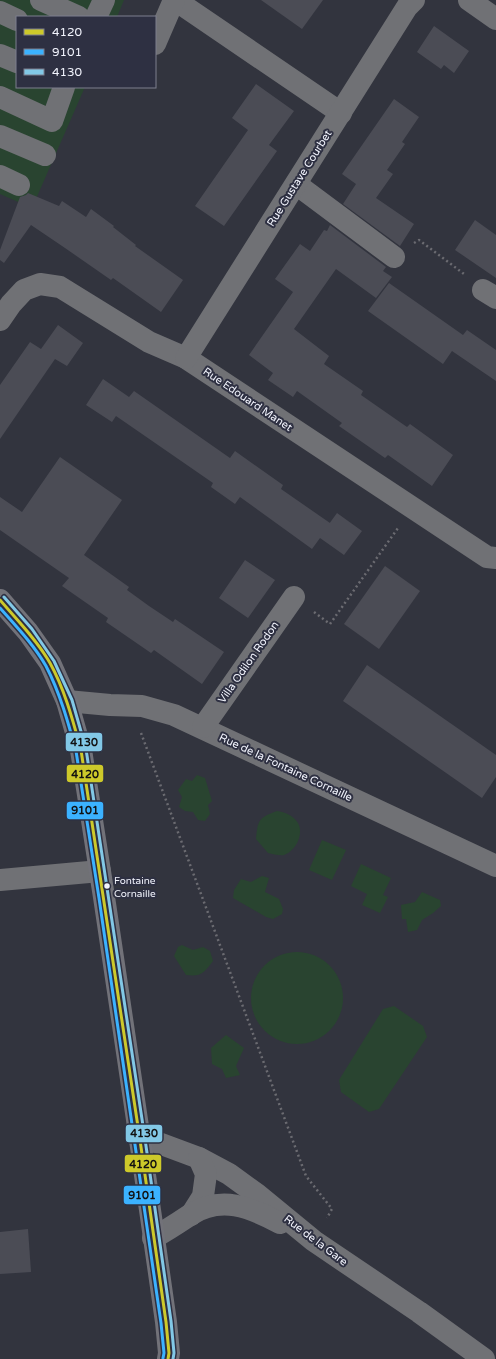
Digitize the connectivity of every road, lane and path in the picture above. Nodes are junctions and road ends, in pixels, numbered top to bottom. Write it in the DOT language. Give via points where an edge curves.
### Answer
graph roads {
  1 [pos="41,0"];
  2 [pos="104,0"];
  3 [pos="175,0"];
  4 [pos="414,0"];
  5 [pos="469,0"];
  6 [pos="0,12"];
  7 [pos="77,16"];
  8 [pos="96,16"];
  9 [pos="496,19"];
  10 [pos="16,20"];
  11 [pos="156,42"];
  12 [pos="0,54"];
  13 [pos="16,62"];
  14 [pos="64,88"];
  15 [pos="0,98"];
  16 [pos="341,113"];
  17 [pos="0,136"];
  18 [pos="45,155"];
  19 [pos="296,184"];
  20 [pos="394,257"];
  21 [pos="490,294"];
  22 [pos="0,320"];
  23 [pos="186,358"];
  24 [pos="412,508"];
  25 [pos="496,558"];
  26 [pos="294,597"];
  27 [pos="0,600"];
  28 [pos="67,701"];
  29 [pos="203,727"];
  30 [pos="140,730"];
  31 [pos="496,866"];
  32 [pos="100,871"];
  33 [pos="0,880"];
  34 [pos="140,1140"];
  35 [pos="199,1158"];
  36 [pos="191,1214"];
  37 [pos="153,1238"];
  38 [pos="314,1241"];
  39 [pos="168,1359"];
  40 [pos="484,1359"];
  1 -- 7 [label="street"];
  2 -- 8 [label="street"];
  3 -- 11 [label="street"];
  3 -- 16 [label="street"];
  4 -- 16 [label="street, Rue Gustave Courbet" via="407,7"];
  5 -- 9 [label="street"];
  6 -- 10 [label="street"];
  12 -- 13 [label="street"];
  14 -- 15 [label="street" via="52,121"];
  16 -- 19 [label="street, Rue Gustave Courbet"];
  17 -- 18 [label="street"];
  19 -- 20 [label="street"];
  19 -- 23 [label="street, Rue Gustave Courbet"];
  20 -- 21 [label="path" via="419,240"];
  22 -- 23 [label="street, Rue Edouard Manet" via="24,290 40,284 60,287 150,342"];
  23 -- 24 [label="street, Rue Edouard Manet"];
  24 -- 25 [label="street, Rue Edouard Manet" via="487,557"];
  24 -- 26 [label="path" via="330,624"];
  26 -- 29 [label="street, Villa Odilon Rodon"];
  27 -- 28 [label="main road" via="28,632 50,663"];
  28 -- 29 [label="street, Rue de la Fontaine Cornaille" via="142,706"];
  28 -- 32 [label="main road" via="81,750"];
  29 -- 31 [label="street, Rue de la Fontaine Cornaille"];
  30 -- 38 [label="path" via="306,1176 332,1209"];
  32 -- 33 [label="street"];
  32 -- 34 [label="main road"];
  34 -- 35 [label="street, Rue de la Gare" via="156,1142"];
  34 -- 37 [label="main road"];
  35 -- 36 [label="street" via="206,1174 203,1196"];
  35 -- 38 [label="street, Rue de la Gare" via="258,1194"];
  36 -- 37 [label="street"];
  36 -- 38 [label="street" via="224,1204 246,1207"];
  37 -- 39 [label="main road" via="166,1322"];
  38 -- 40 [label="street, Rue de la Gare"];
}
